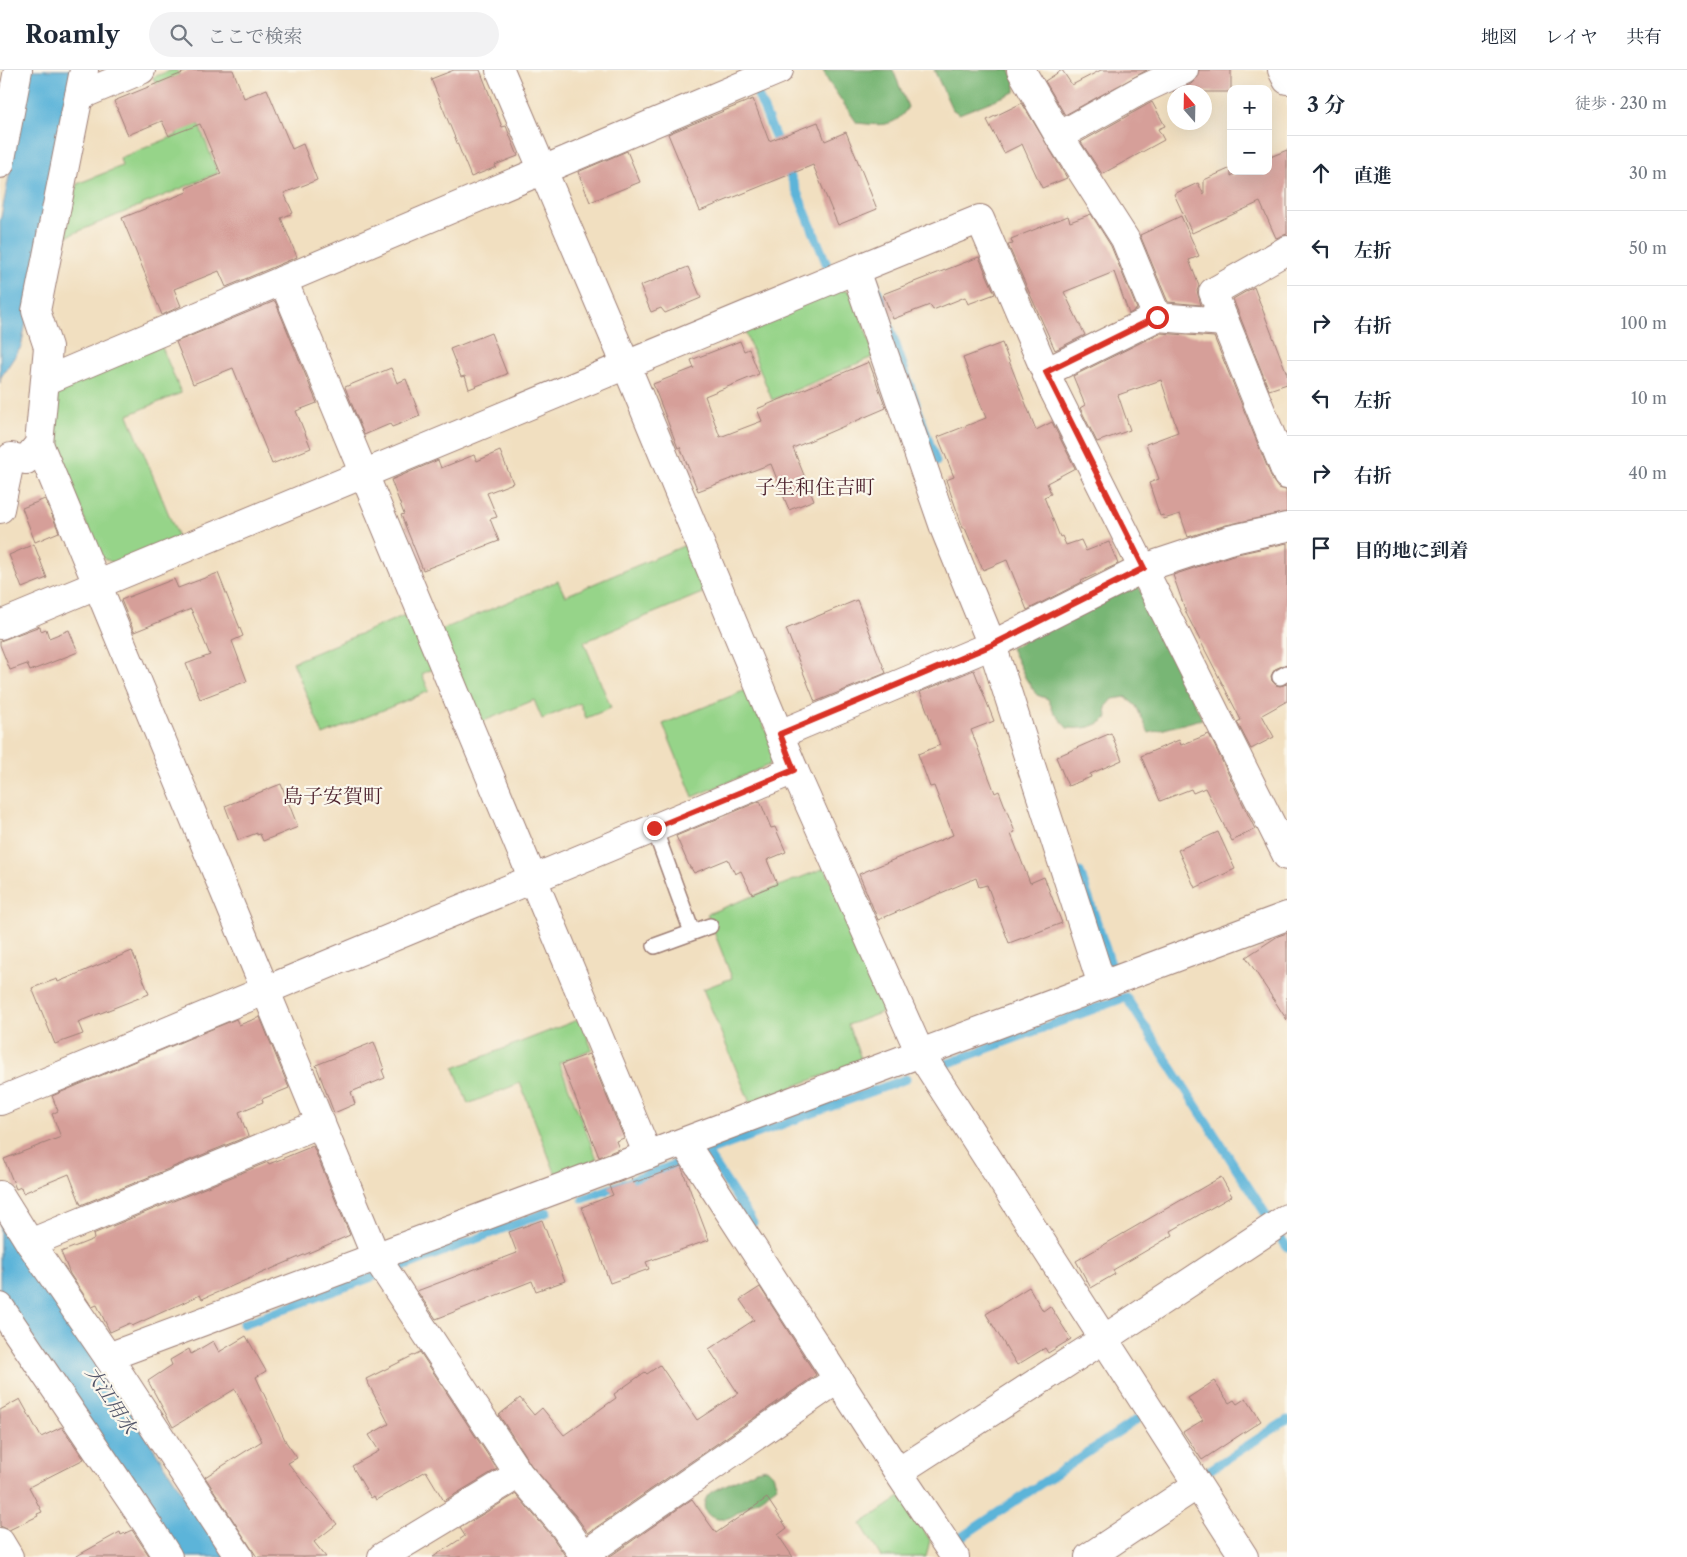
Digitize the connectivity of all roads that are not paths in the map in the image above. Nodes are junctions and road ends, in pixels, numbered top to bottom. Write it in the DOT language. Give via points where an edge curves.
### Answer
graph roads {
  1 [pos="18,70"];
  2 [pos="84,70"];
  3 [pos="141,70"];
  4 [pos="500,70"];
  5 [pos="779,70"];
  6 [pos="1021,70"];
  7 [pos="1184,70"];
  8 [pos="1282,70"];
  9 [pos="1287,80"];
  10 [pos="79,96"];
  11 [pos="1059,136"];
  12 [pos="0,164"];
  13 [pos="542,171"];
  14 [pos="1287,250"];
  15 [pos="855,270"];
  16 [pos="283,280"];
  17 [pos="1157,317"];
  18 [pos="1225,322"];
  19 [pos="626,365"];
  20 [pos="1046,372"];
  21 [pos="45,381"];
  22 [pos="39,444"];
  23 [pos="6,455"];
  24 [pos="364,474"];
  25 [pos="1287,475"];
  26 [pos="0,509"];
  27 [pos="1287,527"];
  28 [pos="1144,568"];
  29 [pos="97,584"];
  30 [pos="0,625"];
  31 [pos="992,645"];
  32 [pos="780,734"];
  33 [pos="794,770"];
  34 [pos="654,828"];
  35 [pos="1287,856"];
  36 [pos="533,879"];
  37 [pos="1287,916"];
  38 [pos="710,926"];
  39 [pos="692,932"];
  40 [pos="655,946"];
  41 [pos="1102,985"];
  42 [pos="266,990"];
  43 [pos="920,1053"];
  44 [pos="0,1101"];
  45 [pos="321,1123"];
  46 [pos="684,1142"];
  47 [pos="648,1155"];
  48 [pos="0,1195"];
  49 [pos="1287,1218"];
  50 [pos="30,1243"];
  51 [pos="376,1257"];
  52 [pos="0,1307"];
  53 [pos="1104,1339"];
  54 [pos="108,1357"];
  55 [pos="838,1379"];
  56 [pos="898,1472"];
  57 [pos="519,1474"];
  58 [pos="1197,1485"];
  59 [pos="0,1542"];
  60 [pos="585,1556"];
  61 [pos="953,1556"];
  62 [pos="9,1557"];
  63 [pos="168,1557"];
  64 [pos="239,1557"];
  65 [pos="382,1557"];
  66 [pos="1089,1557"];
  67 [pos="1244,1557"];
  1 -- 12 [label="street"];
  2 -- 10 [label="street"];
  3 -- 10 [label="street"];
  4 -- 13 [label="street"];
  5 -- 13 [label="street"];
  6 -- 11 [label="street"];
  7 -- 11 [label="street"];
  8 -- 9 [label="street"];
  10 -- 21 [label="street" via="36,311 48,347"];
  11 -- 17 [label="street" via="1125,239"];
  13 -- 16 [label="street"];
  13 -- 19 [label="street"];
  14 -- 18 [label="street" via="1213,292"];
  15 -- 19 [label="street"];
  15 -- 20 [label="street" via="980,218"];
  15 -- 31 [label="street" via="945,530"];
  16 -- 21 [label="street"];
  16 -- 24 [label="street"];
  17 -- 18 [label="street"];
  17 -- 20 [label="street"];
  18 -- 25 [label="street"];
  19 -- 24 [label="street"];
  19 -- 32 [label="street"];
  20 -- 28 [label="street"];
  21 -- 22 [label="street"];
  22 -- 23 [label="street" via="26,460"];
  22 -- 29 [label="street"];
  23 -- 26 [label="street"];
  24 -- 29 [label="street"];
  24 -- 36 [label="street"];
  27 -- 28 [label="street" via="1229,540"];
  28 -- 31 [label="street"];
  28 -- 35 [label="street"];
  29 -- 30 [label="street"];
  29 -- 42 [label="street"];
  31 -- 32 [label="street"];
  31 -- 41 [label="street"];
  32 -- 33 [label="street"];
  33 -- 34 [label="street"];
  33 -- 43 [label="street"];
  34 -- 36 [label="street"];
  34 -- 39 [label="lane"];
  36 -- 42 [label="street"];
  36 -- 47 [label="street"];
  37 -- 41 [label="street"];
  38 -- 39 [label="lane"];
  39 -- 40 [label="lane"];
  41 -- 43 [label="street"];
  42 -- 44 [label="street"];
  42 -- 45 [label="street"];
  43 -- 46 [label="street"];
  43 -- 53 [label="street"];
  45 -- 50 [label="street"];
  45 -- 51 [label="street"];
  46 -- 47 [label="street"];
  46 -- 55 [label="street"];
  47 -- 51 [label="street"];
  48 -- 50 [label="street"];
  49 -- 53 [label="street"];
  50 -- 54 [label="street"];
  51 -- 54 [label="street"];
  51 -- 57 [label="street"];
  52 -- 63 [label="street"];
  53 -- 56 [label="street"];
  53 -- 58 [label="street"];
  54 -- 64 [label="street"];
  55 -- 56 [label="street"];
  55 -- 60 [label="street"];
  56 -- 61 [label="street"];
  57 -- 60 [label="street"];
  57 -- 65 [label="street"];
  58 -- 66 [label="street"];
  58 -- 67 [label="street"];
  59 -- 62 [label="street"];
}
